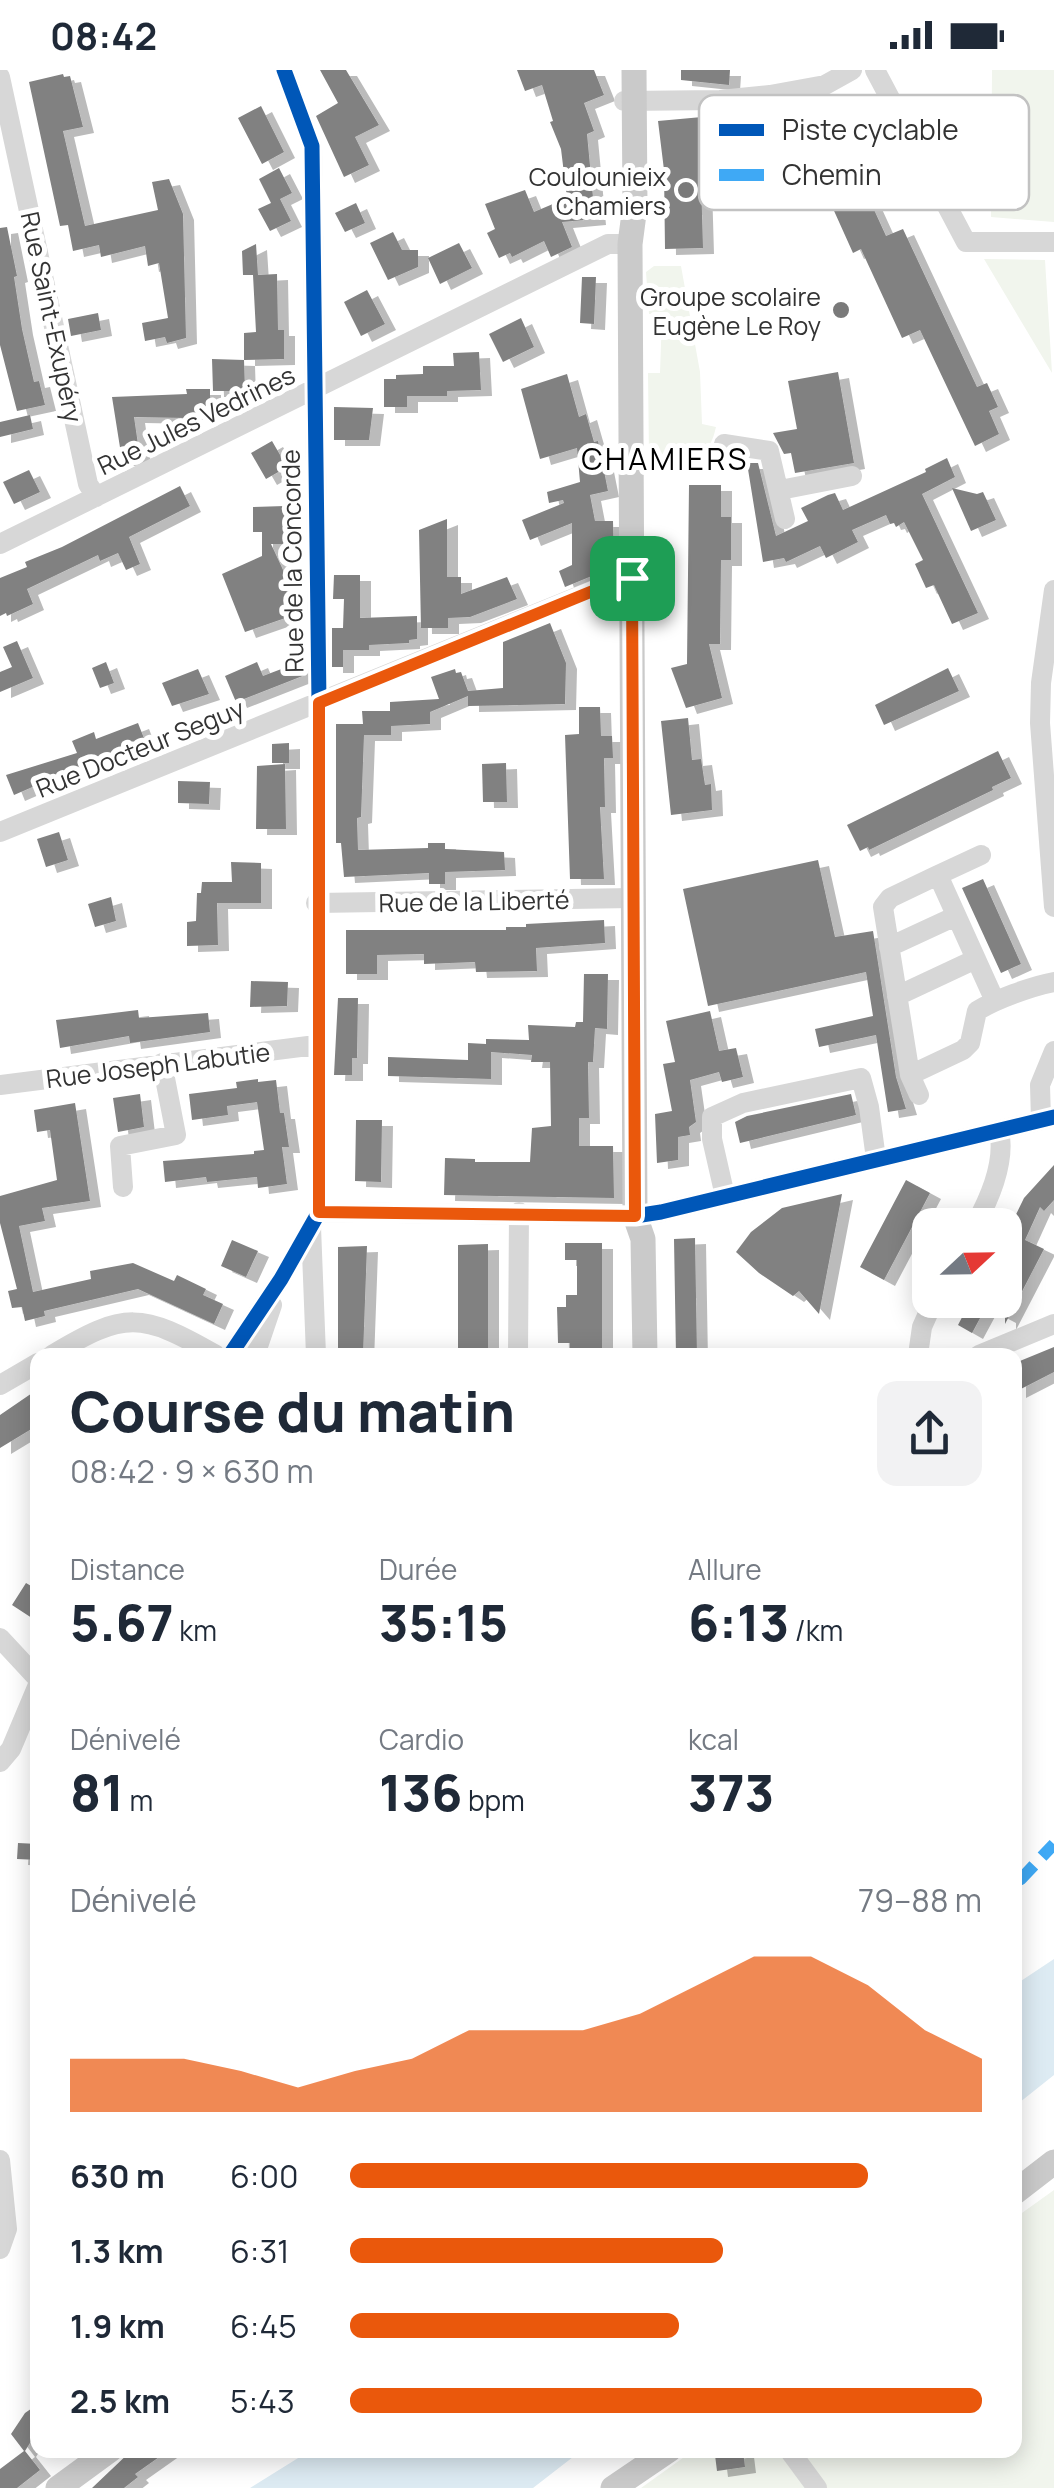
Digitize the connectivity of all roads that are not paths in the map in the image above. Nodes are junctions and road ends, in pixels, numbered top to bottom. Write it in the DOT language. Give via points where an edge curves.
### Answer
graph roads {
  1 [pos="284,70"];
  2 [pos="623,70"];
  3 [pos="634,70"];
  4 [pos="852,70"];
  5 [pos="876,70"];
  6 [pos="0,77"];
  7 [pos="762,95"];
  8 [pos="889,95"];
  9 [pos="699,100"];
  10 [pos="629,101"];
  11 [pos="949,210"];
  12 [pos="1054,242"];
  13 [pos="630,244"];
  14 [pos="316,389"];
  15 [pos="724,444"];
  16 [pos="852,476"];
  17 [pos="780,490"];
  18 [pos="96,496"];
  19 [pos="785,519"];
  20 [pos="0,544"];
  21 [pos="632,578"];
  22 [pos="1054,590"];
  23 [pos="319,703"];
  24 [pos="0,832"];
  25 [pos="981,855"];
  26 [pos="938,875"];
  27 [pos="632,898"];
  28 [pos="316,904"];
  29 [pos="1054,907"];
  30 [pos="956,916"];
  31 [pos="889,947"];
  32 [pos="976,959"];
  33 [pos="1054,982"];
  34 [pos="897,996"];
  35 [pos="994,1000"];
  36 [pos="316,1045"];
  37 [pos="1054,1053"];
  38 [pos="162,1063"];
  39 [pos="910,1074"];
  40 [pos="0,1085"];
  41 [pos="919,1095"];
  42 [pos="1048,1118"];
  43 [pos="999,1130"];
  44 [pos="876,1159"];
  45 [pos="123,1188"];
  46 [pos="725,1196"];
  47 [pos="983,1208"];
  48 [pos="519,1212"];
  49 [pos="635,1216"];
  50 [pos="315,1219"];
  51 [pos="281,1279"];
  52 [pos="926,1318"];
  53 [pos="1054,1324"];
  54 [pos="64,1348"];
  55 [pos="204,1348"];
  56 [pos="235,1348"];
  57 [pos="257,1348"];
  58 [pos="316,1348"];
  59 [pos="518,1348"];
  60 [pos="629,1348"];
  61 [pos="645,1348"];
  62 [pos="919,1348"];
  63 [pos="997,1348"];
  64 [pos="30,1368"];
  65 [pos="0,1386"];
  66 [pos="0,1638"];
  67 [pos="30,1673"];
  68 [pos="30,1702"];
  69 [pos="0,1762"];
  70 [pos="0,2160"];
  71 [pos="1054,2162"];
  72 [pos="1022,2187"];
  73 [pos="0,2249"];
  74 [pos="99,2458"];
  75 [pos="657,2458"];
  76 [pos="795,2458"];
  77 [pos="58,2488"];
  78 [pos="613,2488"];
  79 [pos="817,2488"];
  1 -- 14 [label="street, Rue de la Concorde" via="312,146"];
  2 -- 10 [label="main road"];
  3 -- 10 [label="main road"];
  4 -- 7 [label="street" via="825,85"];
  5 -- 8 [label="street"];
  6 -- 18 [label="street, Rue Saint-Exupéry" via="88,484"];
  9 -- 10 [label="street"];
  10 -- 13 [label="main road" via="624,209"];
  11 -- 12 [label="street" via="966,242"];
  13 -- 14 [label="street, Rue Jules Vedrines" via="608,244"];
  13 -- 21 [label="main road"];
  14 -- 18 [label="street, Rue Jules Vedrines"];
  14 -- 23 [label="street, Rue de la Concorde"];
  15 -- 17 [label="street" via="769,452"];
  16 -- 17 [label="street"];
  17 -- 19 [label="street"];
  18 -- 20 [label="street, Rue Jules Vedrines"];
  21 -- 23 [label="street, Rue Docteur Seguy"];
  21 -- 27 [label="main road"];
  22 -- 29 [label="street" via="1040,723"];
  23 -- 24 [label="street, Rue Docteur Seguy"];
  23 -- 28 [label="street, Rue de la Concorde"];
  25 -- 26 [label="street"];
  26 -- 30 [label="street"];
  26 -- 31 [label="street" via="883,908"];
  27 -- 28 [label="street, Rue de la Liberté"];
  27 -- 49 [label="main road"];
  28 -- 36 [label="street, Rue de la Concorde"];
  30 -- 31 [label="street"];
  30 -- 32 [label="street"];
  31 -- 34 [label="street"];
  32 -- 34 [label="street"];
  32 -- 35 [label="street"];
  33 -- 35 [label="street"];
  34 -- 39 [label="street"];
  35 -- 39 [label="street" via="977,1011 963,1050"];
  36 -- 38 [label="street, Rue Joseph Labutie"];
  36 -- 50 [label="street, Rue de la Concorde"];
  37 -- 42 [label="street" via="1040,1086"];
  38 -- 40 [label="street, Rue Joseph Labutie"];
  38 -- 45 [label="street" via="176,1135 120,1146"];
  39 -- 41 [label="street"];
  42 -- 43 [label="street"];
  43 -- 44 [label="street"];
  43 -- 47 [label="street" via="994,1182"];
  44 -- 46 [label="street"];
  44 -- 46 [label="street" via="862,1078 743,1102 712,1117"];
  46 -- 49 [label="street"];
  48 -- 49 [label="street"];
  48 -- 50 [label="street"];
  48 -- 59 [label="street"];
  49 -- 60 [label="main road" via="628,1240"];
  49 -- 61 [label="main road" via="643,1239"];
  50 -- 51 [label="street"];
  50 -- 58 [label="street, Rue de la Concorde"];
  51 -- 56 [label="street"];
  51 -- 57 [label="street"];
  52 -- 62 [label="street"];
  53 -- 63 [label="street"];
  54 -- 55 [label="street" via="122,1322 149,1324"];
  64 -- 65 [label="street"];
  66 -- 67 [label="street"];
  68 -- 69 [label="street"];
  70 -- 73 [label="street" via="7,2229"];
  71 -- 72 [label="main road"];
  74 -- 77 [label="main road"];
  75 -- 78 [label="main road"];
  76 -- 79 [label="street"];
}
